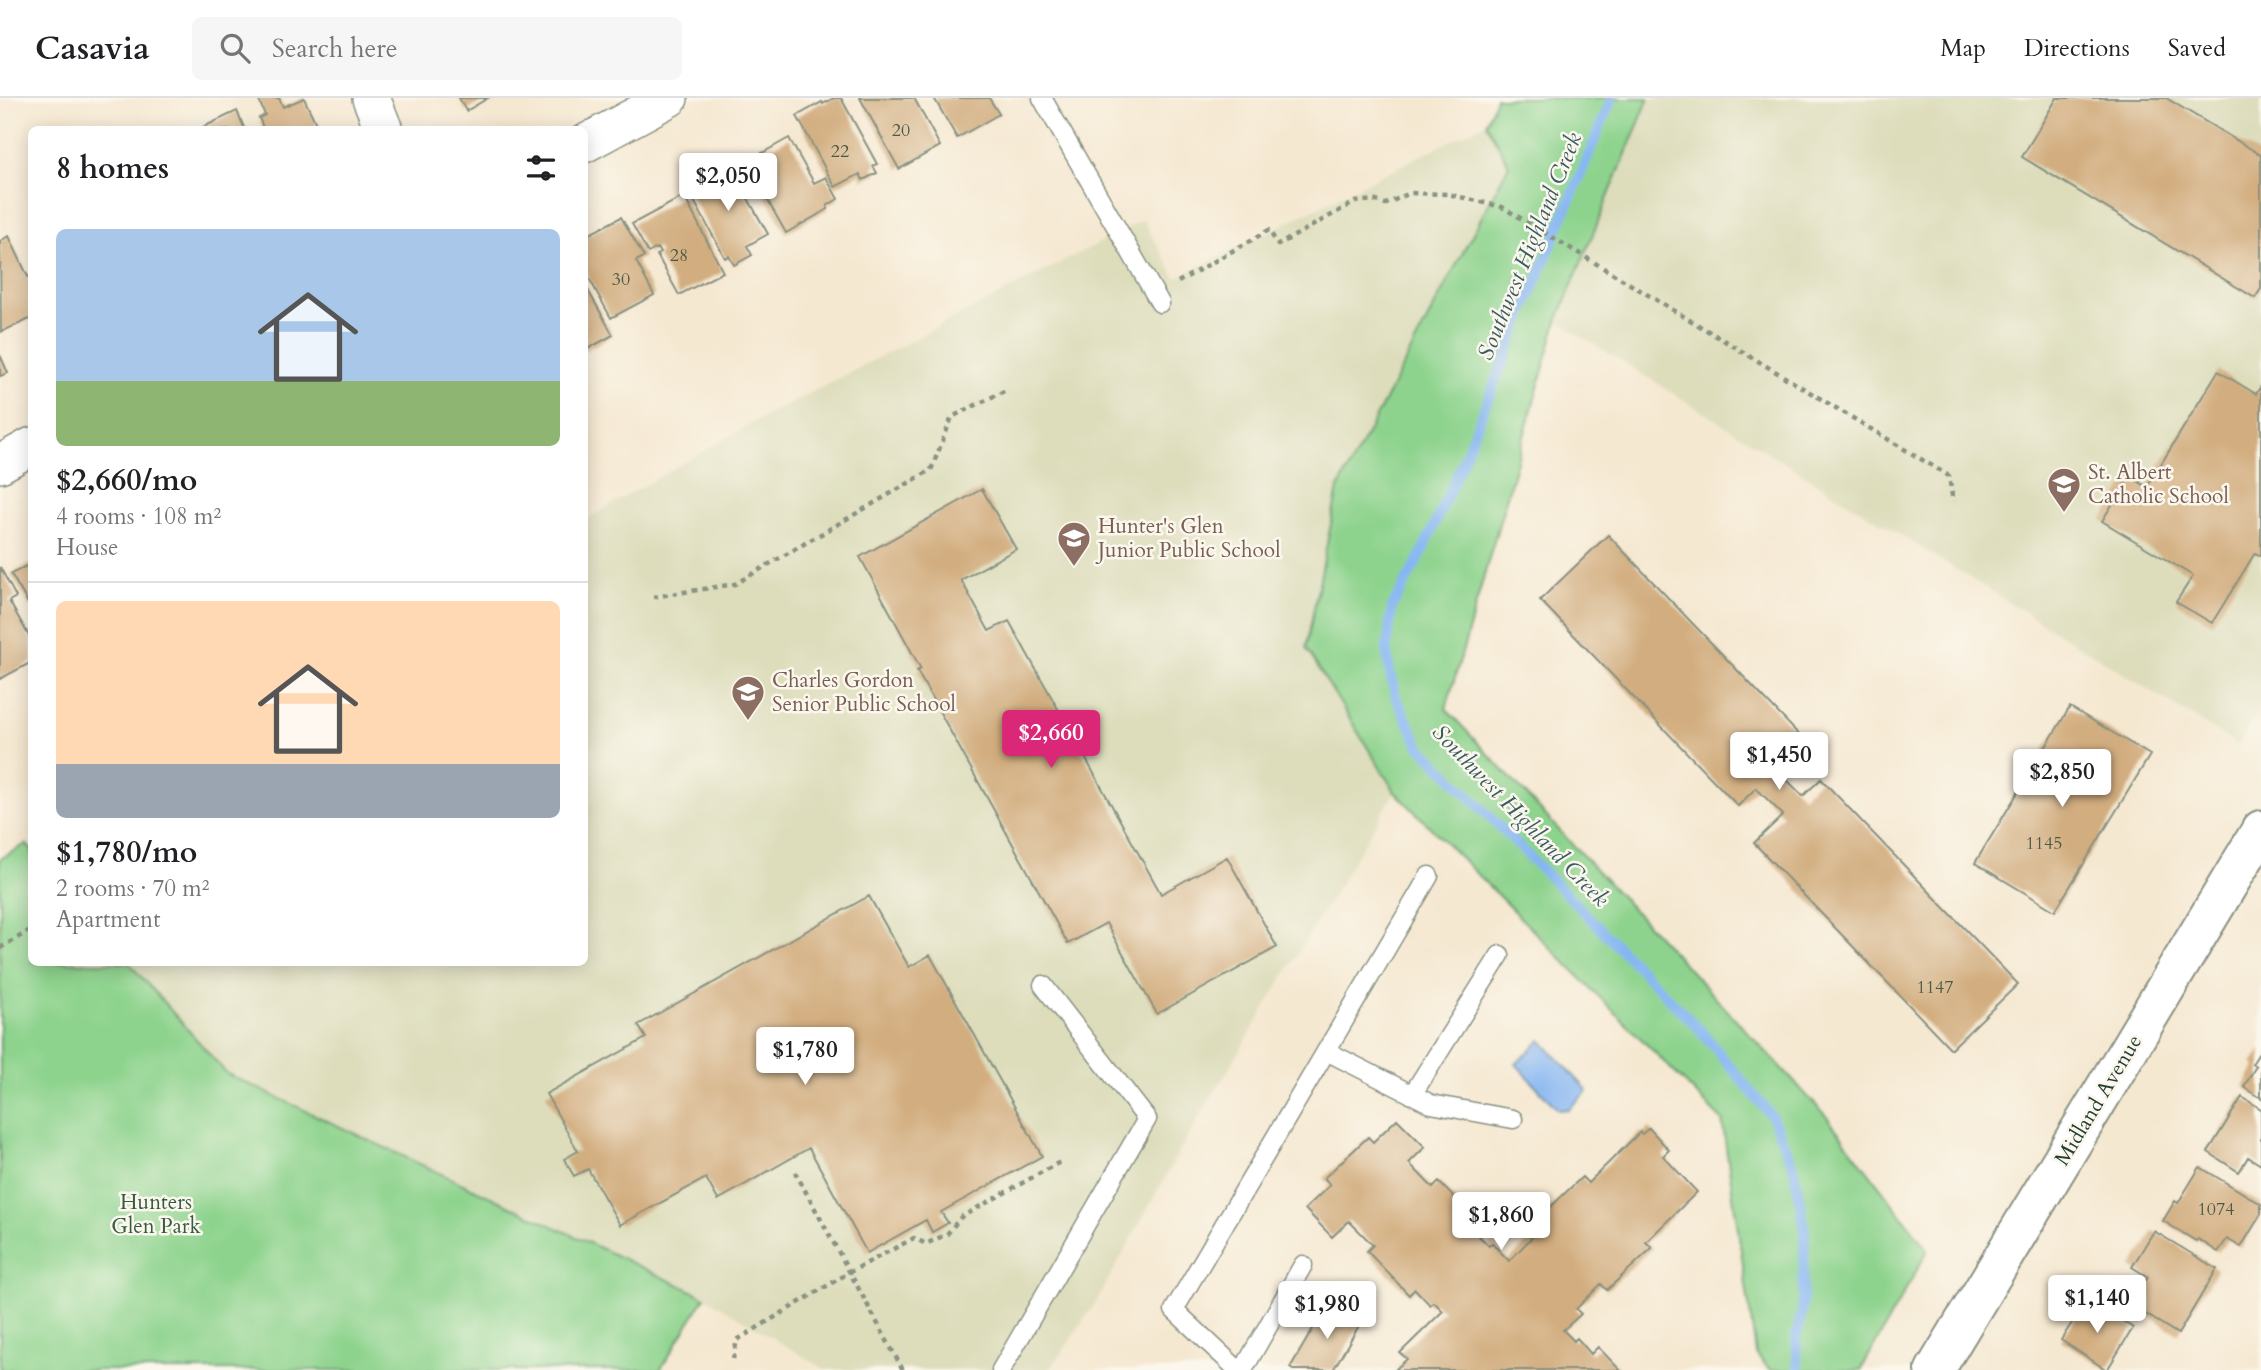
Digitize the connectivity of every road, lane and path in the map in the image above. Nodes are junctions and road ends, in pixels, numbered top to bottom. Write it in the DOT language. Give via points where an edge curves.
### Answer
graph roads {
  1 [pos="371,98"];
  2 [pos="668,98"];
  3 [pos="1042,98"];
  4 [pos="382,126"];
  5 [pos="588,142"];
  6 [pos="1147,278"];
  7 [pos="1160,303"];
  8 [pos="1006,390"];
  9 [pos="28,448"];
  10 [pos="0,464"];
  11 [pos="1953,502"];
  12 [pos="653,597"];
  13 [pos="2261,830"];
  14 [pos="1429,876"];
  15 [pos="28,931"];
  16 [pos="0,948"];
  17 [pos="1500,955"];
  18 [pos="1043,985"];
  19 [pos="1326,1051"];
  20 [pos="1412,1095"];
  21 [pos="1513,1119"];
  22 [pos="1060,1162"];
  23 [pos="795,1171"];
  24 [pos="1303,1265"];
  25 [pos="850,1272"];
  26 [pos="733,1359"];
  27 [pos="904,1370"];
  28 [pos="1001,1370"];
  29 [pos="1241,1370"];
  30 [pos="1935,1370"];
  1 -- 4 [label="street"];
  2 -- 5 [label="street"];
  3 -- 6 [label="lane"];
  6 -- 7 [label="lane"];
  6 -- 11 [label="path" via="1176,284 1269,230 1278,245 1355,202 1386,204 1410,193 1448,194 1502,207 1949,476"];
  8 -- 12 [label="path" via="953,417 931,470 735,584"];
  9 -- 10 [label="street"];
  13 -- 30 [label="main road, Midland Avenue"];
  14 -- 19 [label="lane"];
  15 -- 16 [label="path"];
  17 -- 20 [label="lane"];
  18 -- 28 [label="lane" via="1147,1119"];
  19 -- 20 [label="lane"];
  19 -- 29 [label="lane" via="1174,1310"];
  20 -- 21 [label="lane" via="1431,1104"];
  22 -- 25 [label="path" via="961,1217 947,1234 926,1244 914,1238"];
  23 -- 25 [label="path"];
  24 -- 29 [label="lane"];
  25 -- 26 [label="path" via="737,1340"];
  25 -- 27 [label="path"];
}
